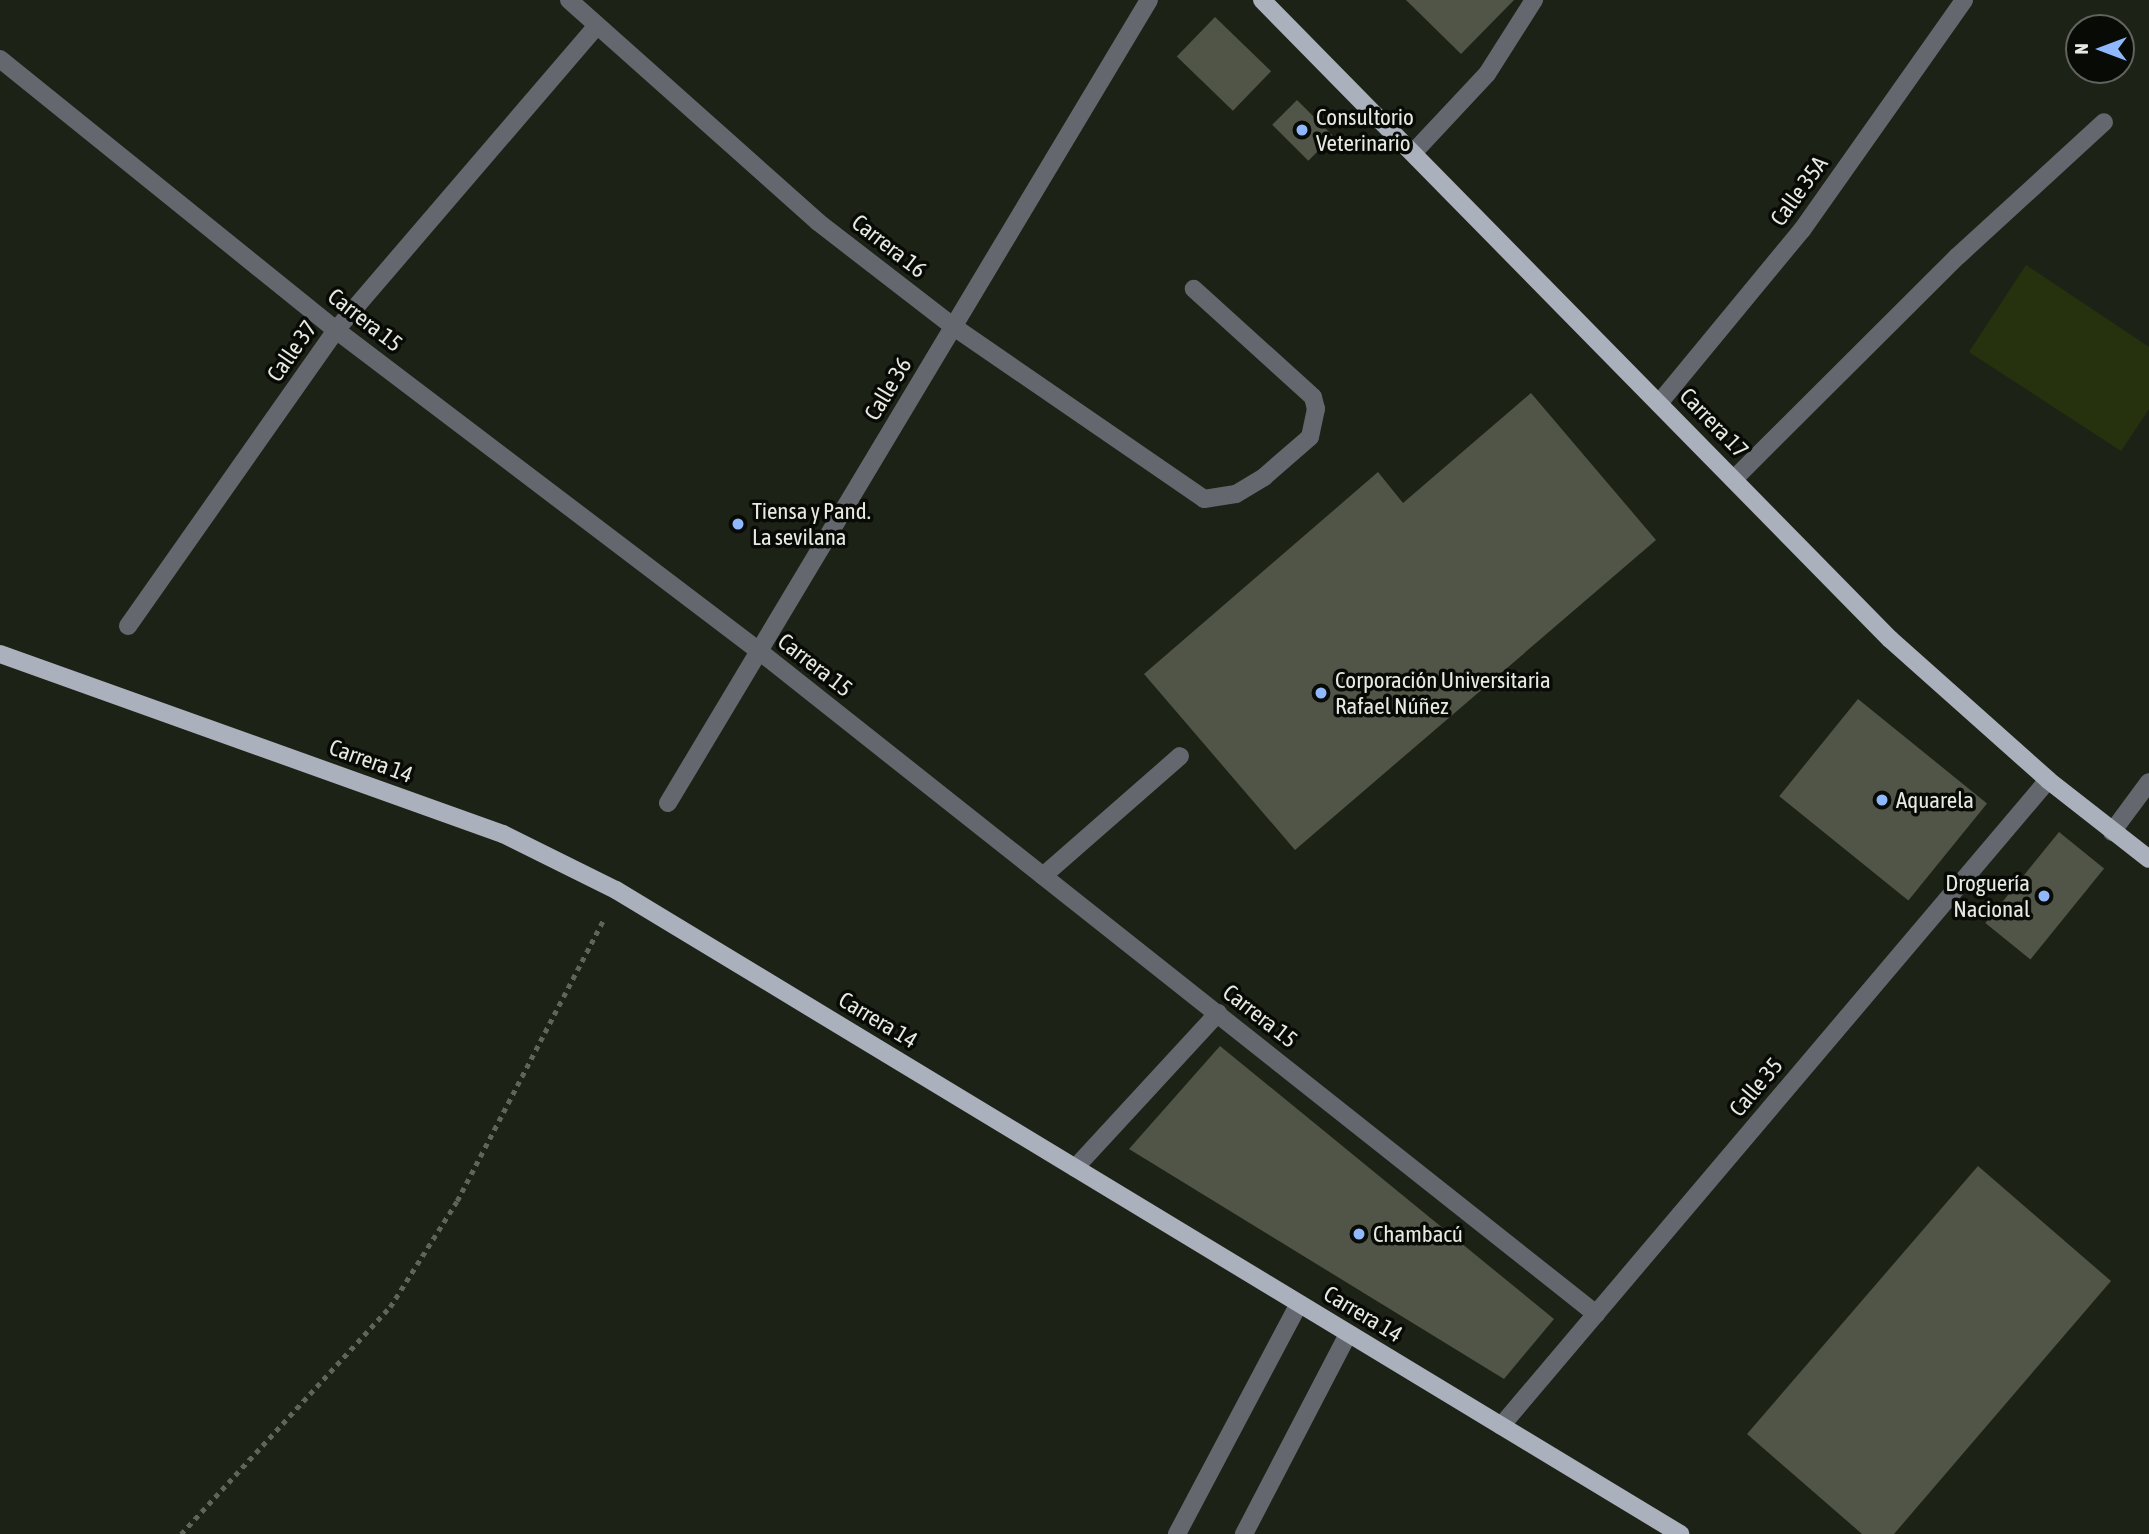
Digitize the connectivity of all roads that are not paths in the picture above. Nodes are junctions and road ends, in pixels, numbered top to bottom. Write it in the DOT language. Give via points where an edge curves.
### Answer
graph roads {
  1 [pos="569,0"];
  2 [pos="1149,0"];
  3 [pos="1262,0"];
  4 [pos="1534,0"];
  5 [pos="1964,0"];
  6 [pos="597,25"];
  7 [pos="0,59"];
  8 [pos="2104,122"];
  9 [pos="1413,153"];
  10 [pos="1194,289"];
  11 [pos="954,327"];
  12 [pos="336,330"];
  13 [pos="1660,402"];
  14 [pos="1734,479"];
  15 [pos="128,626"];
  16 [pos="759,651"];
  17 [pos="0,654"];
  18 [pos="1180,756"];
  19 [pos="2048,780"];
  20 [pos="2149,782"];
  21 [pos="668,803"];
  22 [pos="2112,832"];
  23 [pos="2149,859"];
  24 [pos="1043,876"];
  25 [pos="1218,1013"];
  26 [pos="1075,1168"];
  27 [pos="1299,1304"];
  28 [pos="1596,1314"];
  29 [pos="1348,1334"];
  30 [pos="1501,1426"];
  31 [pos="1177,1534"];
  32 [pos="1244,1534"];
  33 [pos="1680,1534"];
  1 -- 6 [label="street, Carrera 16"];
  2 -- 11 [label="street, Calle 36"];
  3 -- 9 [label="main road, Carrera 17"];
  4 -- 9 [label="street" via="1487,74"];
  5 -- 13 [label="street, Calle 35A" via="1802,230"];
  6 -- 11 [label="street, Carrera 16" via="818,222"];
  6 -- 12 [label="street, Calle 37"];
  7 -- 12 [label="street, Carrera 15"];
  8 -- 14 [label="street" via="1958,256"];
  9 -- 13 [label="main road, Carrera 17"];
  10 -- 11 [label="street, Carrera 16" via="1313,397 1317,410 1310,437 1264,477 1236,494 1204,499"];
  11 -- 16 [label="street, Calle 36"];
  12 -- 15 [label="street, Calle 37"];
  12 -- 16 [label="street, Carrera 15"];
  13 -- 14 [label="main road, Carrera 17"];
  14 -- 19 [label="main road, Carrera 17" via="1890,639"];
  16 -- 21 [label="street, Calle 36"];
  16 -- 24 [label="street, Carrera 15"];
  17 -- 26 [label="main road, Carrera 14" via="503,834 616,890"];
  18 -- 24 [label="street"];
  19 -- 22 [label="main road, Carrera 17"];
  19 -- 28 [label="street, Calle 35"];
  20 -- 22 [label="street"];
  22 -- 23 [label="main road, Carrera 17"];
  24 -- 25 [label="street, Carrera 15"];
  25 -- 26 [label="street"];
  25 -- 28 [label="street, Carrera 15"];
  26 -- 27 [label="main road, Carrera 14"];
  27 -- 29 [label="main road, Carrera 14"];
  27 -- 31 [label="street"];
  28 -- 30 [label="street, Calle 35"];
  29 -- 30 [label="main road, Carrera 14"];
  29 -- 32 [label="street"];
  30 -- 33 [label="main road, Carrera 14"];
}
